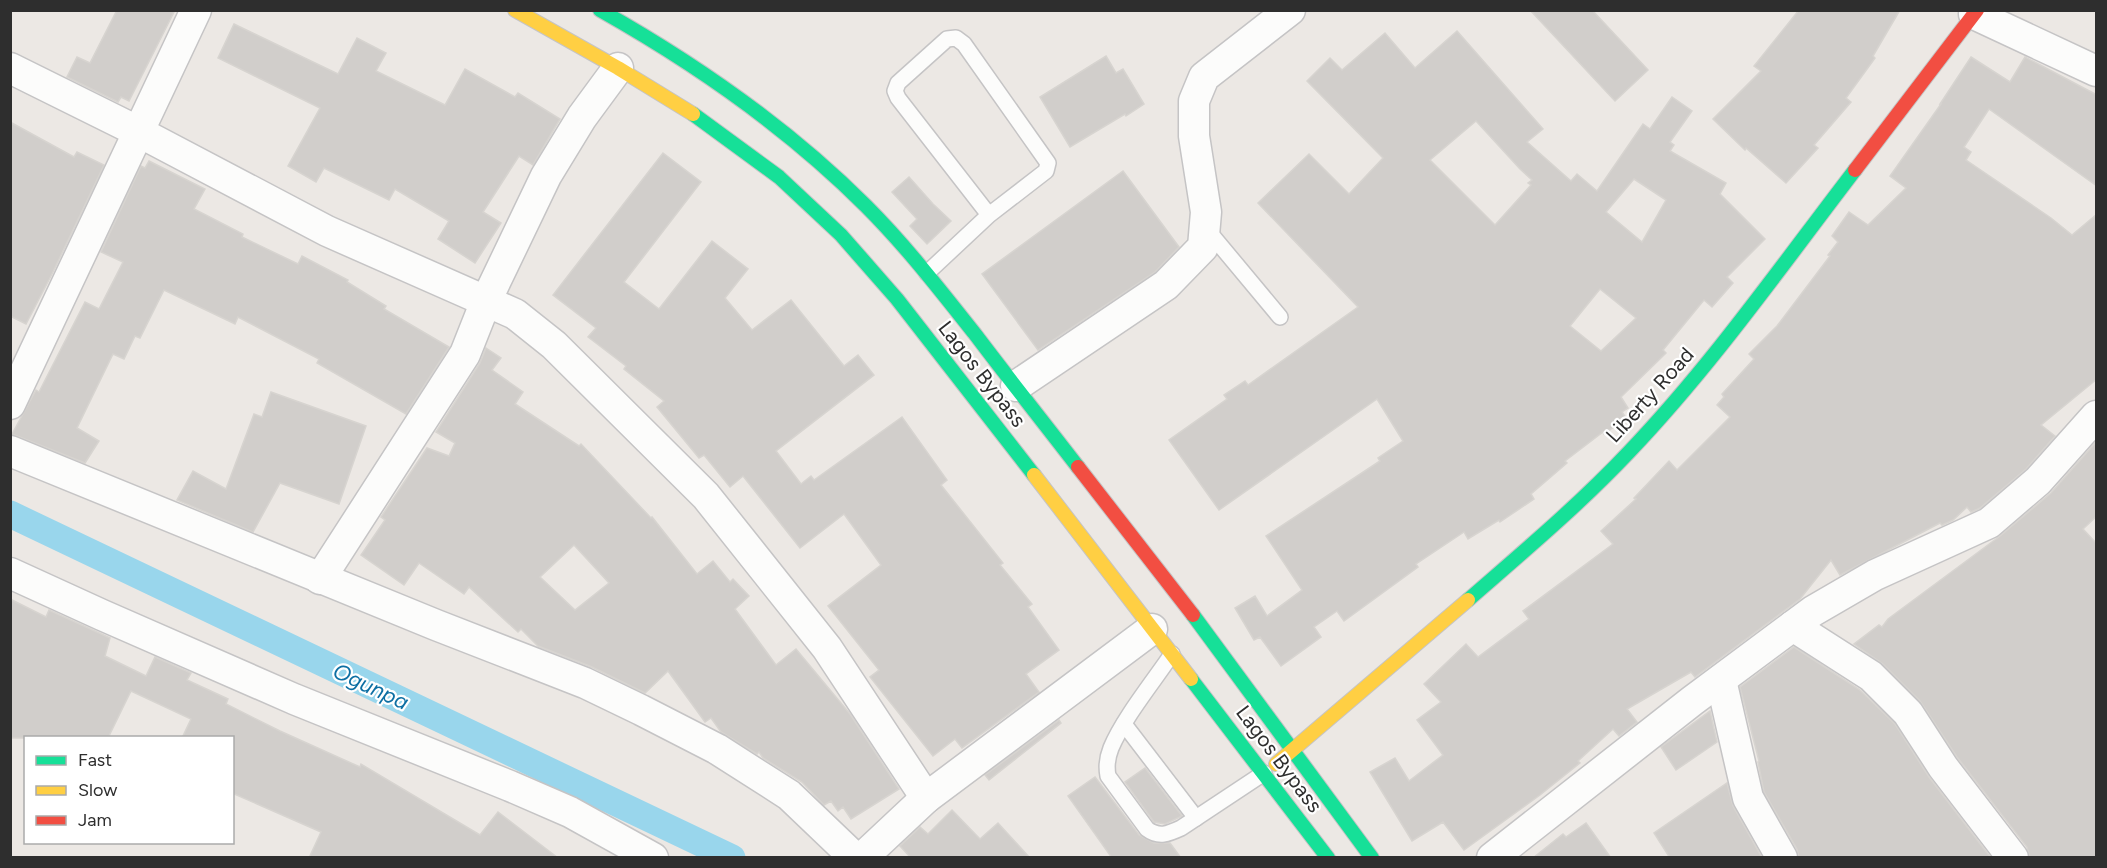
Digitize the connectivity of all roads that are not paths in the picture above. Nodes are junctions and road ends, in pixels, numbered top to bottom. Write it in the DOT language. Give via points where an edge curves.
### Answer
graph roads {
  1 [pos="196,10"];
  2 [pos="515,10"];
  3 [pos="600,10"];
  4 [pos="1290,10"];
  5 [pos="1975,12"];
  6 [pos="10,68"];
  7 [pos="618,68"];
  8 [pos="2097,71"];
  9 [pos="139,132"];
  10 [pos="989,215"];
  11 [pos="1205,226"];
  12 [pos="927,273"];
  13 [pos="486,301"];
  14 [pos="1280,317"];
  15 [pos="1016,386"];
  16 [pos="10,404"];
  17 [pos="2097,416"];
  18 [pos="10,451"];
  19 [pos="10,573"];
  20 [pos="321,579"];
  21 [pos="1793,626"];
  22 [pos="1152,629"];
  23 [pos="1172,654"];
  24 [pos="1720,680"];
  25 [pos="1124,724"];
  26 [pos="1294,750"];
  27 [pos="1264,773"];
  28 [pos="926,798"];
  29 [pos="1196,818"];
  30 [pos="854,857"];
  31 [pos="653,858"];
  32 [pos="1328,858"];
  33 [pos="1372,858"];
  34 [pos="1492,858"];
  35 [pos="1782,858"];
  36 [pos="2013,858"];
  1 -- 9 [label="street"];
  2 -- 7 [label="main road, Lagos Bypass"];
  3 -- 12 [label="main road, Lagos Bypass" via="722,87 804,148 867,207"];
  4 -- 11 [label="street" via="1204,77 1194,101 1194,136"];
  5 -- 8 [label="street"];
  5 -- 26 [label="main road, Liberty Road" via="1724,343 1630,451 1563,518"];
  6 -- 9 [label="street"];
  7 -- 13 [label="street" via="546,176"];
  7 -- 22 [label="main road, Lagos Bypass" via="701,119 762,164 841,235 904,308"];
  9 -- 13 [label="street" via="327,231"];
  9 -- 16 [label="street"];
  10 -- 10 [label="lane" via="1046,171 1048,163 964,44 956,38 947,39 898,82 895,91"];
  10 -- 12 [label="lane"];
  11 -- 14 [label="lane"];
  11 -- 15 [label="street" via="1203,247 1166,285"];
  12 -- 15 [label="main road, Lagos Bypass"];
  13 -- 20 [label="street" via="465,354"];
  13 -- 28 [label="street" via="515,314 554,345 706,496 827,648"];
  15 -- 26 [label="main road, Lagos Bypass"];
  17 -- 21 [label="street" via="2038,482 1989,523 1875,575"];
  18 -- 20 [label="street"];
  19 -- 31 [label="street" via="262,686 570,812"];
  20 -- 30 [label="street" via="585,683 708,744 789,795"];
  21 -- 24 [label="street"];
  21 -- 36 [label="street" via="1871,676 1908,713 1943,767"];
  22 -- 23 [label="main road, Lagos Bypass"];
  22 -- 28 [label="street"];
  23 -- 25 [label="lane"];
  23 -- 27 [label="main road, Lagos Bypass"];
  24 -- 34 [label="street"];
  24 -- 35 [label="street" via="1748,798"];
  25 -- 29 [label="lane"];
  25 -- 29 [label="lane" via="1110,749 1108,776 1147,829 1166,834"];
  26 -- 27 [label="main road, Liberty Road"];
  26 -- 33 [label="main road, Lagos Bypass"];
  27 -- 29 [label="lane"];
  27 -- 32 [label="main road, Lagos Bypass"];
  28 -- 30 [label="street"];
}
